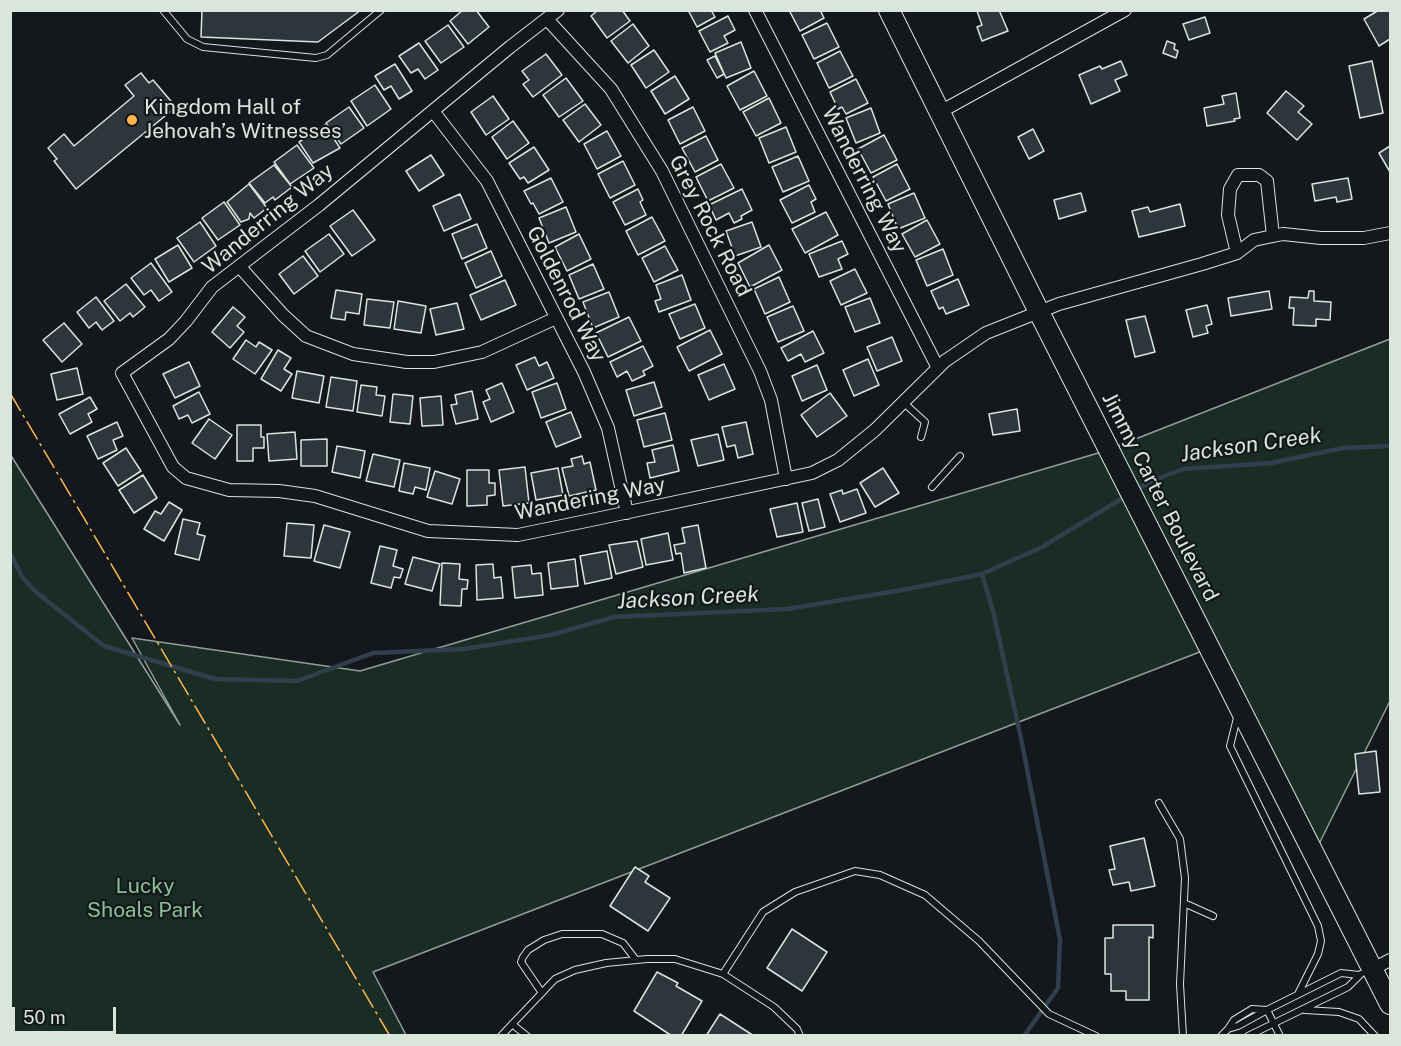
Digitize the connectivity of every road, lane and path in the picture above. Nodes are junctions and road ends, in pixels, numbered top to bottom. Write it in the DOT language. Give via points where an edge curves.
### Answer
graph roads {
  1 [pos="163,10"];
  2 [pos="381,10"];
  3 [pos="558,10"];
  4 [pos="755,10"];
  5 [pos="889,10"];
  6 [pos="1125,10"];
  7 [pos="547,19"];
  8 [pos="433,111"];
  9 [pos="940,112"];
  10 [pos="1390,233"];
  11 [pos="1273,236"];
  12 [pos="1237,253"];
  13 [pos="239,266"];
  14 [pos="1039,312"];
  15 [pos="556,318"];
  16 [pos="938,368"];
  17 [pos="122,373"];
  18 [pos="903,402"];
  19 [pos="921,437"];
  20 [pos="960,456"];
  21 [pos="786,478"];
  22 [pos="932,487"];
  23 [pos="627,513"];
  24 [pos="1240,708"];
  25 [pos="1159,803"];
  26 [pos="1184,903"];
  27 [pos="1213,916"];
  28 [pos="636,960"];
  29 [pos="1374,968"];
  30 [pos="723,974"];
  31 [pos="542,993"];
  32 [pos="1298,994"];
  33 [pos="1390,1005"];
  34 [pos="1267,1010"];
  35 [pos="1304,1010"];
  36 [pos="1275,1023"];
  37 [pos="512,1024"];
  38 [pos="501,1035"];
  39 [pos="526,1035"];
  40 [pos="800,1035"];
  41 [pos="1096,1035"];
  42 [pos="1183,1035"];
  43 [pos="1221,1035"];
  44 [pos="1248,1035"];
  45 [pos="1280,1035"];
  46 [pos="1374,1035"];
  1 -- 2 [label="lane" via="186,39 203,46 316,58 327,55"];
  3 -- 7 [label="street, Wanderring Way"];
  4 -- 16 [label="street, Wanderring Way"];
  5 -- 9 [label="main road, Jimmy Carter Boulevard"];
  6 -- 9 [label="street"];
  7 -- 8 [label="street, Wanderring Way"];
  7 -- 21 [label="street, Grey Rock Road" via="611,89 662,171 760,371 771,400"];
  8 -- 13 [label="street, Wanderring Way"];
  8 -- 15 [label="street, Goldenrod Way" via="487,182"];
  9 -- 14 [label="main road, Jimmy Carter Boulevard"];
  10 -- 11 [label="street" via="1364,238"];
  11 -- 12 [label="street, Wandering Way" via="1254,240"];
  11 -- 12 [label="street" via="1267,181 1259,175 1238,175 1230,189 1228,215"];
  12 -- 14 [label="street, Wandering Way" via="1075,298"];
  13 -- 15 [label="street" via="306,336 352,354 434,363 483,352"];
  13 -- 17 [label="street, Wanderring Way" via="212,287 169,339"];
  14 -- 16 [label="street, Wandering Way" via="986,333"];
  14 -- 24 [label="main road, Jimmy Carter Boulevard"];
  15 -- 23 [label="street, Goldenrod Way" via="608,428"];
  16 -- 18 [label="street, Wandering Way"];
  17 -- 23 [label="street, Wandering Way" via="173,467 186,478 229,490 315,496 428,531 490,535 518,535"];
  18 -- 19 [label="lane" via="925,422"];
  18 -- 21 [label="street, Wandering Way" via="838,460 812,473"];
  20 -- 22 [label="lane"];
  21 -- 23 [label="street, Wandering Way"];
  24 -- 29 [label="main road, Jimmy Carter Boulevard"];
  24 -- 32 [label="lane" via="1230,746 1318,926 1318,954"];
  25 -- 26 [label="lane" via="1180,839"];
  26 -- 27 [label="lane"];
  26 -- 42 [label="lane" via="1180,984"];
  28 -- 30 [label="lane" via="675,959"];
  28 -- 31 [label="lane" via="575,970 555,979"];
  28 -- 31 [label="lane" via="623,943 602,934 562,934 544,940 528,950 521,962"];
  29 -- 32 [label="lane" via="1341,973"];
  29 -- 33 [label="main road, Jimmy Carter Boulevard"];
  29 -- 35 [label="lane"];
  30 -- 40 [label="lane" via="774,1007"];
  30 -- 41 [label="lane" via="763,912 795,892 855,871 880,875 925,895 980,941 1049,1014"];
  31 -- 37 [label="lane"];
  32 -- 34 [label="lane"];
  34 -- 36 [label="lane"];
  34 -- 43 [label="lane" via="1252,1009 1234,1020"];
  35 -- 36 [label="lane"];
  35 -- 46 [label="lane" via="1339,1012 1359,1019"];
  36 -- 44 [label="lane"];
  36 -- 45 [label="lane"];
  37 -- 38 [label="lane"];
  37 -- 39 [label="lane"];
}
